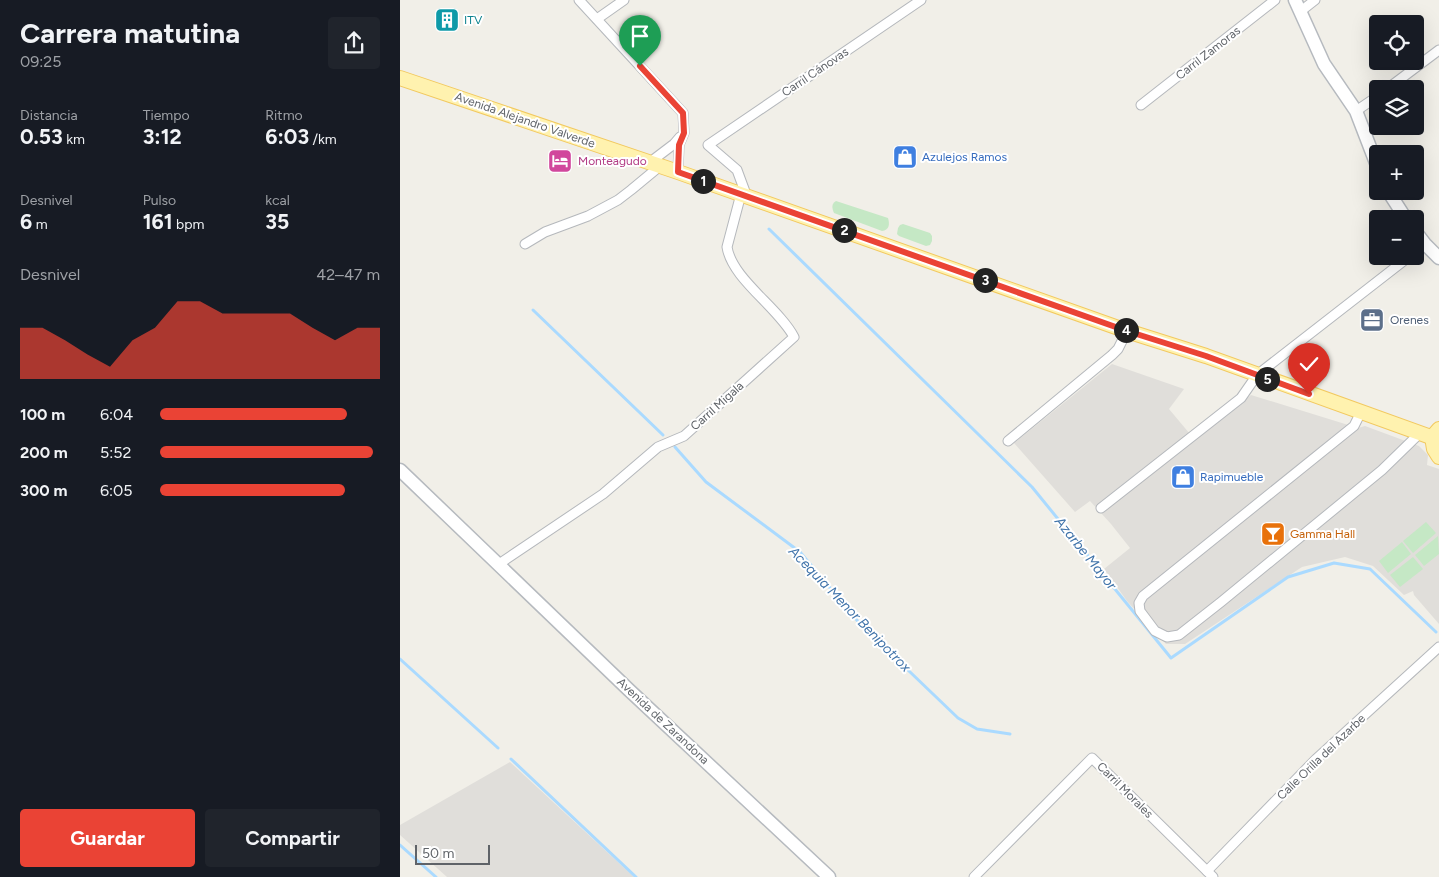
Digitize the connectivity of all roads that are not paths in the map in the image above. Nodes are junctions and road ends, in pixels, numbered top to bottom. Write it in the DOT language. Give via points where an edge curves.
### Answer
graph roads {
  1 [pos="579,0"];
  2 [pos="624,0"];
  3 [pos="921,0"];
  4 [pos="1275,0"];
  5 [pos="1315,0"];
  6 [pos="1298,6"];
  7 [pos="597,19"];
  8 [pos="1439,50"];
  9 [pos="400,78"];
  10 [pos="1399,80"];
  11 [pos="1369,102"];
  12 [pos="1141,105"];
  13 [pos="1356,111"];
  14 [pos="684,133"];
  15 [pos="1369,145"];
  16 [pos="654,164"];
  17 [pos="678,172"];
  18 [pos="744,196"];
  19 [pos="525,244"];
  20 [pos="1424,250"];
  21 [pos="1439,258"];
  22 [pos="1398,265"];
  23 [pos="1127,331"];
  24 [pos="1257,375"];
  25 [pos="1361,412"];
  26 [pos="1432,435"];
  27 [pos="1008,441"];
  28 [pos="1439,456"];
  29 [pos="400,471"];
  30 [pos="1101,508"];
  31 [pos="498,564"];
  32 [pos="1439,647"];
  33 [pos="1210,874"];
  34 [pos="829,877"];
  35 [pos="974,877"];
  1 -- 7 [label="street"];
  2 -- 7 [label="street"];
  3 -- 18 [label="street, Carril Cánovas" via="708,145 737,170"];
  4 -- 12 [label="street, Carril Zamoras"];
  5 -- 6 [label="street"];
  6 -- 13 [label="street" via="1324,64"];
  7 -- 14 [label="street" via="683,113"];
  8 -- 10 [label="street"];
  9 -- 16 [label="main road, Avenida Alejandro Valverde"];
  11 -- 13 [label="street"];
  13 -- 15 [label="street"];
  14 -- 16 [label="street"];
  14 -- 17 [label="street" via="679,145"];
  16 -- 17 [label="main road, Avenida Alejandro Valverde"];
  16 -- 19 [label="street" via="618,200"];
  17 -- 18 [label="main road, Avenida Alejandro Valverde"];
  18 -- 23 [label="main road"];
  18 -- 31 [label="street, Carril Migala" via="727,246 728,255 794,337 684,436 658,447 603,494"];
  20 -- 21 [label="street"];
  22 -- 24 [label="street"];
  23 -- 24 [label="main road"];
  23 -- 27 [label="street" via="1112,355"];
  24 -- 25 [label="main road"];
  24 -- 30 [label="street" via="1241,398"];
  25 -- 26 [label="main road"];
  25 -- 26 [label="street" via="1354,426 1143,596 1139,603 1140,611 1155,631 1167,637 1179,635 1382,470"];
  26 -- 28 [label="main road" via="1434,449"];
  29 -- 31 [label="street, Avenida de Zarandona"];
  31 -- 34 [label="street, Avenida de Zarandona"];
  32 -- 33 [label="street, Calle Orilla del Azarbe" via="1316,759"];
  33 -- 35 [label="street, Carril Morales" via="1092,758"];
}
